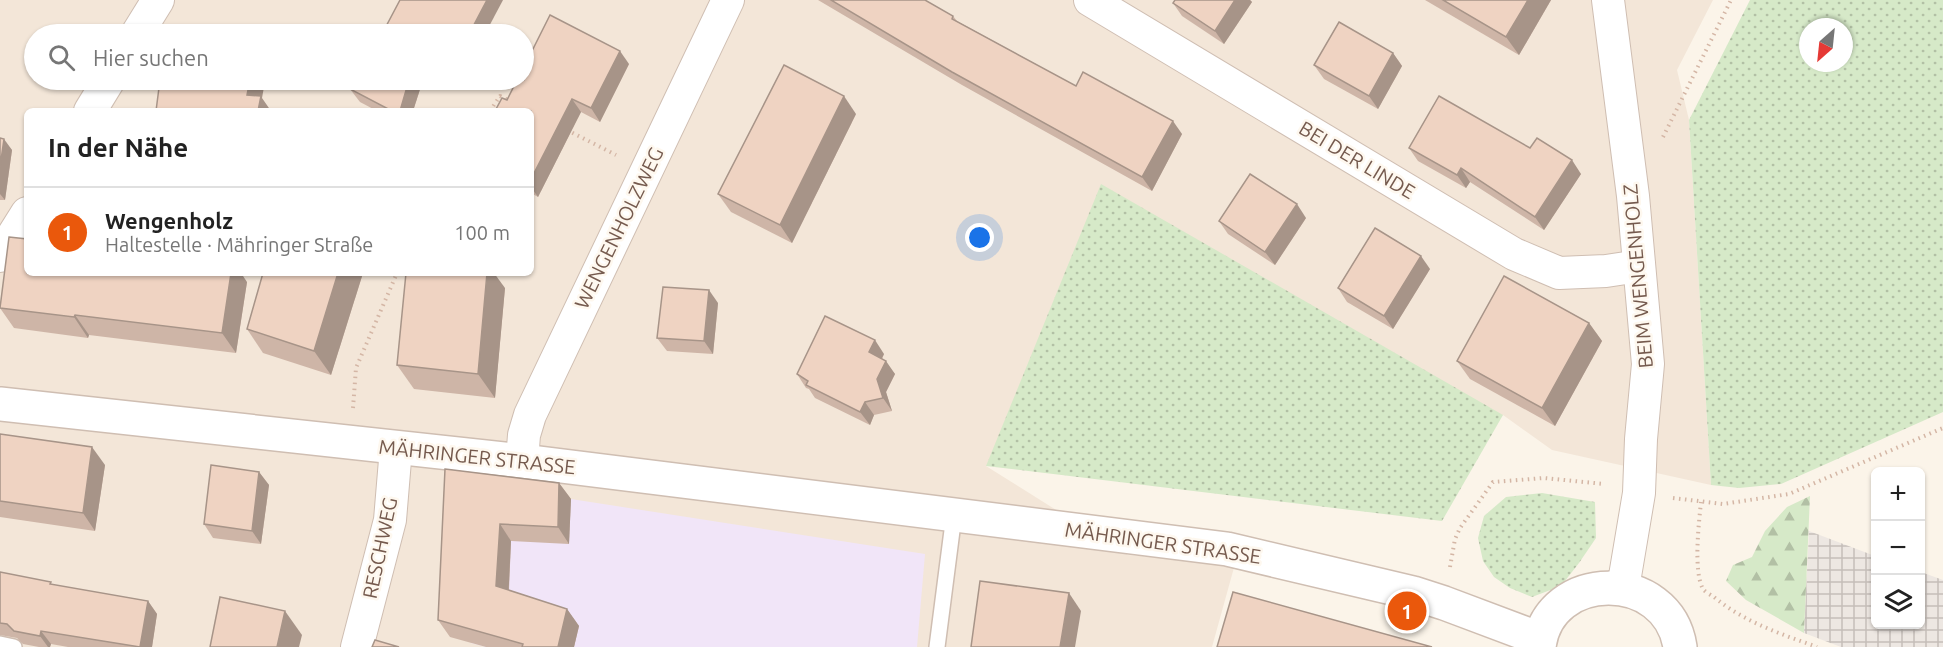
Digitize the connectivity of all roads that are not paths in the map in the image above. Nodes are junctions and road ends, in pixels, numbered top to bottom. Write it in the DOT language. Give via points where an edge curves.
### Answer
graph roads {
  1 [pos="158,0"];
  2 [pos="728,0"];
  3 [pos="1090,0"];
  4 [pos="1608,0"];
  5 [pos="143,24"];
  6 [pos="103,90"];
  7 [pos="92,108"];
  8 [pos="24,218"];
  9 [pos="0,255"];
  10 [pos="1639,266"];
  11 [pos="0,404"];
  12 [pos="396,448"];
  13 [pos="522,461"];
  14 [pos="954,515"];
  15 [pos="1623,588"];
  16 [pos="1540,643"];
  17 [pos="0,644"];
  18 [pos="14,647"];
  19 [pos="357,647"];
  20 [pos="937,647"];
  21 [pos="1680,647"];
  1 -- 5 [label="street"];
  2 -- 13 [label="street, WENGENHOLZWEG" via="530,415"];
  3 -- 10 [label="street, BEI DER LINDE" via="1514,254 1558,273"];
  4 -- 10 [label="street, BEIM WENGENHOLZ"];
  6 -- 7 [label="street"];
  8 -- 9 [label="street"];
  10 -- 15 [label="street, BEIM WENGENHOLZ" via="1648,364 1639,493"];
  11 -- 12 [label="street, MÄHRINGER STRASSE"];
  12 -- 13 [label="street, MÄHRINGER STRASSE"];
  12 -- 19 [label="street, RESCHWEG" via="390,520"];
  13 -- 14 [label="street, MÄHRINGER STRASSE"];
  14 -- 16 [label="street, MÄHRINGER STRASSE" via="1227,549 1401,590 1444,603"];
  14 -- 20 [label="lane"];
  15 -- 16 [label="street, MÄHRINGER STRASSE" via="1601,588 1572,598 1549,619"];
  15 -- 21 [label="street, MÄHRINGER STRASSE" via="1658,605 1671,621"];
  17 -- 18 [label="lane"];
}
